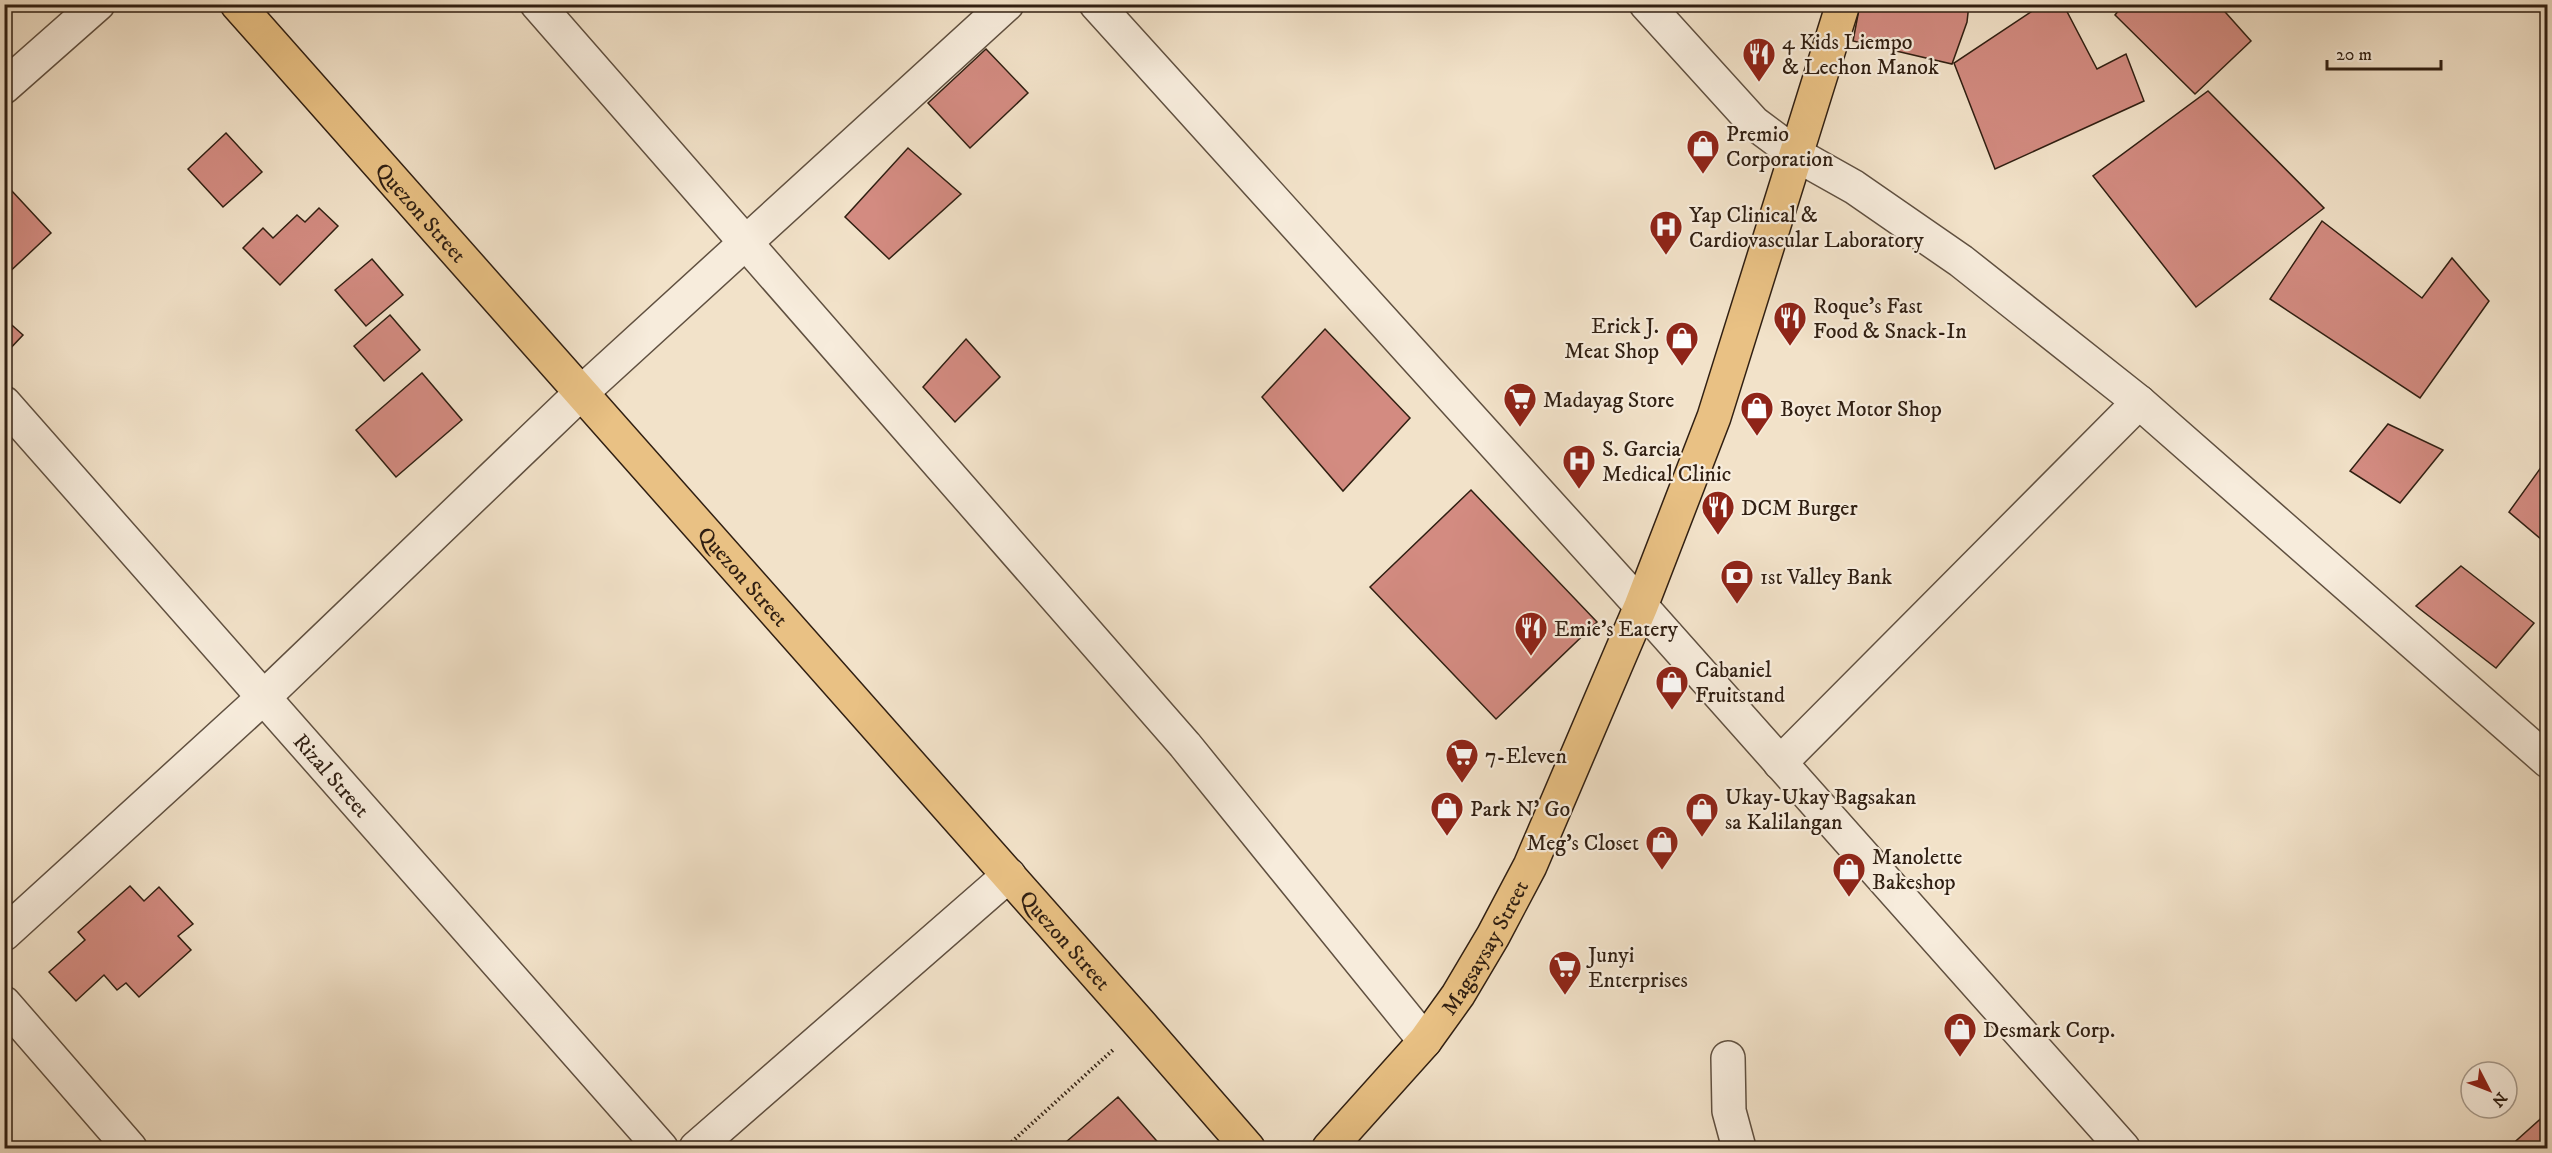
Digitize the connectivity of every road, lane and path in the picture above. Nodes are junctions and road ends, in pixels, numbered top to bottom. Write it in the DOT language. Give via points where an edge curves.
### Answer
graph roads {
  1 [pos="98,4"];
  2 [pos="237,4"];
  3 [pos="537,4"];
  4 [pos="1007,4"];
  5 [pos="1096,4"];
  6 [pos="1646,4"];
  7 [pos="1843,4"];
  8 [pos="4,87"];
  9 [pos="1797,155"];
  10 [pos="746,243"];
  11 [pos="582,392"];
  12 [pos="2139,402"];
  13 [pos="4,403"];
  14 [pos="1641,606"];
  15 [pos="265,696"];
  16 [pos="2547,761"];
  17 [pos="1780,763"];
  18 [pos="1009,875"];
  19 [pos="4,934"];
  20 [pos="4,1003"];
  21 [pos="1141,1025"];
  22 [pos="1425,1041"];
  23 [pos="1728,1058"];
  24 [pos="130,1149"];
  25 [pos="661,1149"];
  26 [pos="696,1149"];
  27 [pos="1005,1149"];
  28 [pos="1248,1149"];
  29 [pos="1329,1149"];
  30 [pos="1739,1149"];
  31 [pos="2124,1149"];
  1 -- 8 [label="street"];
  2 -- 11 [label="main road, Quezon Street"];
  3 -- 10 [label="street"];
  4 -- 10 [label="street"];
  5 -- 14 [label="street"];
  6 -- 9 [label="street" via="1754,123"];
  7 -- 9 [label="main road, Magsaysay Street"];
  9 -- 12 [label="street" via="1854,187 1961,261"];
  9 -- 14 [label="main road, Magsaysay Street" via="1714,417"];
  10 -- 11 [label="street"];
  10 -- 22 [label="street" via="1185,745"];
  11 -- 15 [label="street"];
  11 -- 18 [label="main road, Quezon Street"];
  12 -- 16 [label="street"];
  12 -- 17 [label="street"];
  13 -- 15 [label="street, Rizal Street"];
  14 -- 17 [label="street"];
  14 -- 22 [label="main road, Magsaysay Street" via="1530,866 1488,946"];
  15 -- 19 [label="street"];
  15 -- 25 [label="street, Rizal Street"];
  17 -- 31 [label="street"];
  18 -- 21 [label="main road, Quezon Street"];
  18 -- 26 [label="street"];
  20 -- 24 [label="street"];
  21 -- 27 [label="path"];
  21 -- 28 [label="main road, Quezon Street"];
  22 -- 29 [label="main road, Magsaysay Street"];
  23 -- 30 [label="street" via="1730,1111"];
}
